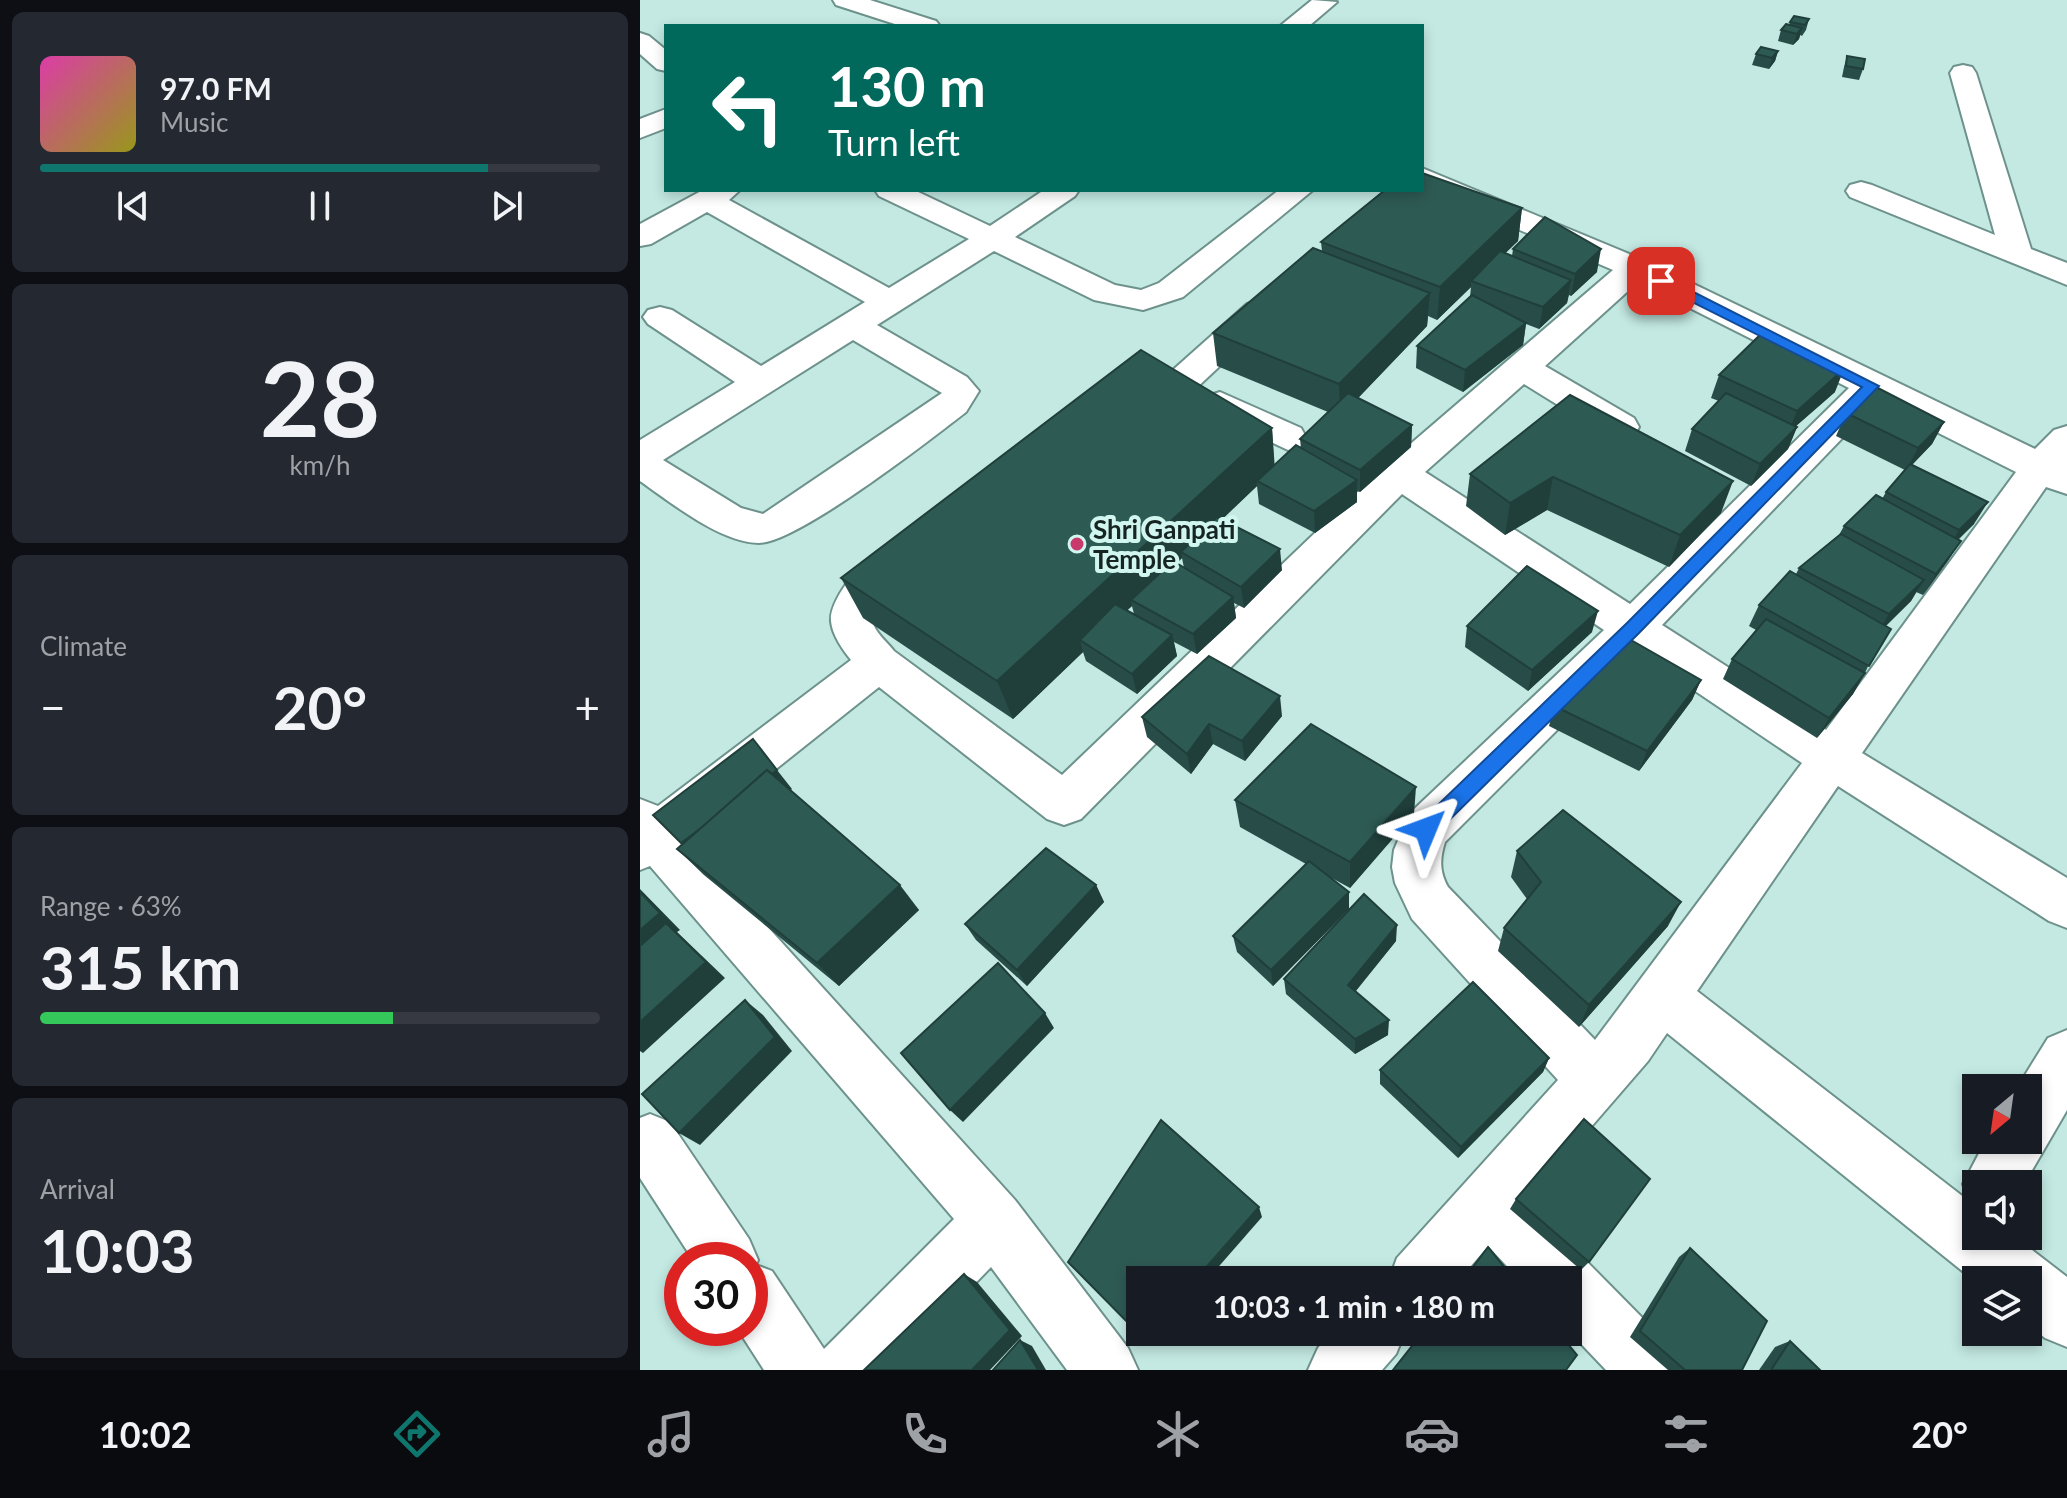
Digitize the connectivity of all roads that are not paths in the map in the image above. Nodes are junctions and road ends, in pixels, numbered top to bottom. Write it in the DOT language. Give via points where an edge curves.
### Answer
graph roads {
  1 [pos="845,0"];
  2 [pos="901,0"];
  3 [pos="1325,2"];
  4 [pos="878,12"];
  5 [pos="854,24"];
  6 [pos="920,24"];
  7 [pos="1296,24"];
  8 [pos="640,41"];
  9 [pos="664,61"];
  10 [pos="1963,73"];
  11 [pos="664,118"];
  12 [pos="640,130"];
  13 [pos="1424,178"];
  14 [pos="1861,191"];
  15 [pos="894,192"];
  16 [pos="1061,192"];
  17 [pos="1295,192"];
  18 [pos="716,195"];
  19 [pos="640,237"];
  20 [pos="990,240"];
  21 [pos="2017,255"];
  22 [pos="1635,268"];
  23 [pos="2067,275"];
  24 [pos="1282,290"];
  25 [pos="887,301"];
  26 [pos="660,317"];
  27 [pos="852,325"];
  28 [pos="1521,367"];
  29 [pos="760,382"];
  30 [pos="1178,385"];
  31 [pos="1872,386"];
  32 [pos="1139,387"];
  33 [pos="1247,417"];
  34 [pos="1288,437"];
  35 [pos="1644,440"];
  36 [pos="1211,448"];
  37 [pos="640,457"];
  38 [pos="2058,462"];
  39 [pos="640,463"];
  40 [pos="1399,474"];
  41 [pos="921,540"];
  42 [pos="1633,628"];
  43 [pos="879,663"];
  44 [pos="1832,758"];
  45 [pos="645,835"];
  46 [pos="2067,905"];
  47 [pos="1662,996"];
  48 [pos="2067,1057"];
  49 [pos="1595,1080"];
  50 [pos="2042,1099"];
  51 [pos="650,1142"];
  52 [pos="1487,1203"];
  53 [pos="1962,1216"];
  54 [pos="994,1221"];
  55 [pos="716,1242"];
  56 [pos="1995,1250"];
  57 [pos="1431,1266"];
  58 [pos="1548,1266"];
  59 [pos="2009,1266"];
  60 [pos="2042,1296"];
  61 [pos="1582,1300"];
  62 [pos="2067,1316"];
  63 [pos="768,1320"];
  64 [pos="1361,1346"];
  65 [pos="801,1370"];
  66 [pos="847,1370"];
  67 [pos="1106,1370"];
  68 [pos="1340,1370"];
  69 [pos="1650,1370"];
  1 -- 4 [label="street"];
  2 -- 4 [label="street"];
  3 -- 7 [label="street"];
  4 -- 5 [label="street"];
  4 -- 6 [label="street"];
  8 -- 9 [label="street"];
  10 -- 21 [label="street"];
  11 -- 12 [label="street"];
  13 -- 22 [label="street"];
  14 -- 21 [label="street"];
  15 -- 20 [label="street"];
  16 -- 20 [label="street"];
  17 -- 20 [label="street" via="1171,290 1143,300 1106,293"];
  18 -- 19 [label="street"];
  18 -- 25 [label="street"];
  20 -- 25 [label="street"];
  21 -- 23 [label="street"];
  22 -- 28 [label="street"];
  22 -- 31 [label="street"];
  24 -- 30 [label="street"];
  25 -- 27 [label="street"];
  26 -- 29 [label="street"];
  27 -- 29 [label="street"];
  27 -- 39 [label="street" via="954,385 961,391 959,397 771,527 755,529 736,522"];
  28 -- 35 [label="street"];
  28 -- 40 [label="street"];
  29 -- 37 [label="street"];
  30 -- 32 [label="street" via="1153,382"];
  30 -- 33 [label="street"];
  31 -- 38 [label="street"];
  31 -- 42 [label="street" via="1740,497"];
  33 -- 34 [label="street"];
  33 -- 36 [label="street"];
  38 -- 44 [label="street"];
  40 -- 42 [label="street"];
  40 -- 43 [label="street" via="1064,804 937,688"];
  41 -- 43 [label="street" via="866,587 851,611 853,630"];
  42 -- 44 [label="street"];
  42 -- 49 [label="street" via="1426,829 1415,854 1416,877 1430,903"];
  43 -- 45 [label="street"];
  44 -- 46 [label="street"];
  44 -- 47 [label="street"];
  45 -- 54 [label="street"];
  47 -- 49 [label="street"];
  47 -- 53 [label="street"];
  48 -- 50 [label="street"];
  49 -- 52 [label="street"];
  51 -- 55 [label="street"];
  52 -- 57 [label="street"];
  52 -- 58 [label="street"];
  54 -- 66 [label="street"];
  54 -- 67 [label="street"];
  56 -- 59 [label="street"];
  60 -- 62 [label="street"];
  61 -- 69 [label="street"];
  63 -- 65 [label="street"];
  64 -- 68 [label="street"];
}
